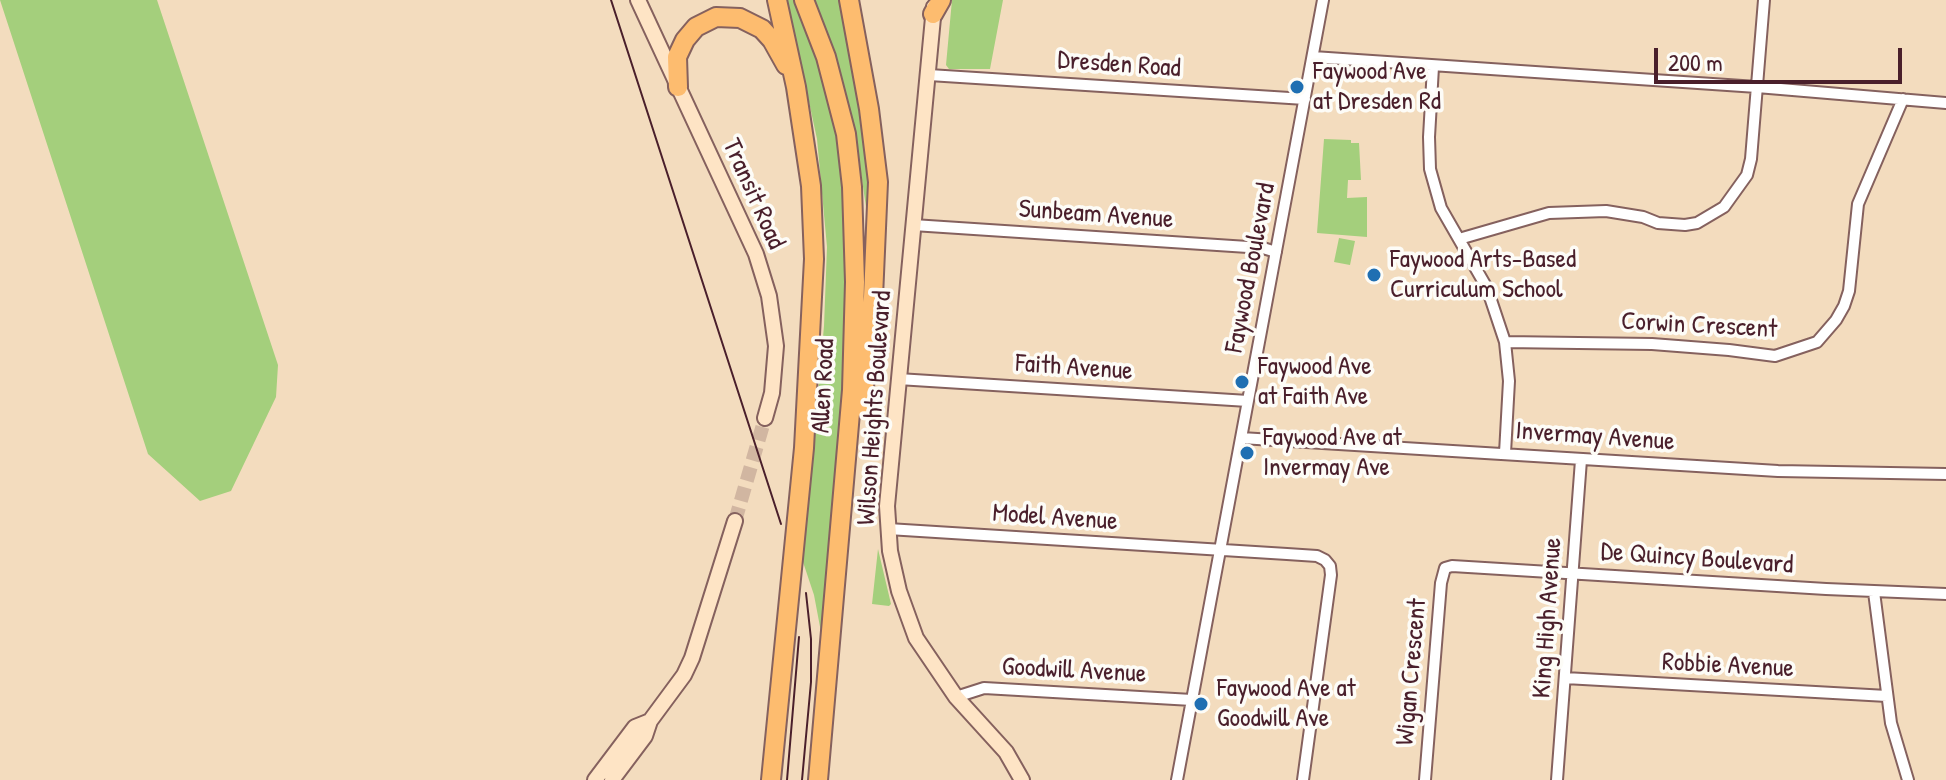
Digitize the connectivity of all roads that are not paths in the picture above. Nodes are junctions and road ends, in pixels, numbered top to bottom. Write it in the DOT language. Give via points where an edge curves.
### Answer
graph roads {
  1 [pos="638,0"];
  2 [pos="777,0"];
  3 [pos="804,0"];
  4 [pos="849,0"];
  5 [pos="1323,0"];
  6 [pos="1764,0"];
  7 [pos="936,5"];
  8 [pos="1313,57"];
  9 [pos="1433,67"];
  10 [pos="929,75"];
  11 [pos="678,87"];
  12 [pos="796,87"];
  13 [pos="1757,87"];
  14 [pos="1305,99"];
  15 [pos="1903,99"];
  16 [pos="1946,103"];
  17 [pos="913,225"];
  18 [pos="1459,239"];
  19 [pos="1276,252"];
  20 [pos="1505,342"];
  21 [pos="898,379"];
  22 [pos="1248,401"];
  23 [pos="765,418"];
  24 [pos="1241,438"];
  25 [pos="1505,453"];
  26 [pos="1581,460"];
  27 [pos="1946,474"];
  28 [pos="735,521"];
  29 [pos="888,529"];
  30 [pos="1219,550"];
  31 [pos="1445,568"];
  32 [pos="836,572"];
  33 [pos="1574,572"];
  34 [pos="1874,592"];
  35 [pos="1946,594"];
  36 [pos="1565,678"];
  37 [pos="1887,696"];
  38 [pos="956,697"];
  39 [pos="1192,700"];
  40 [pos="650,721"];
  41 [pos="595,780"];
  42 [pos="612,780"];
  43 [pos="771,780"];
  44 [pos="818,780"];
  45 [pos="1022,780"];
  46 [pos="1177,780"];
  47 [pos="1303,780"];
  48 [pos="1425,780"];
  49 [pos="1557,780"];
  50 [pos="1908,780"];
  1 -- 11 [label="street, Transit Road"];
  2 -- 12 [label="highway, Allen Road"];
  3 -- 32 [label="highway, Allen Road" via="835,87 852,187 852,390"];
  4 -- 32 [label="highway" via="878,182 860,424"];
  5 -- 8 [label="street, Faywood Boulevard"];
  6 -- 13 [label="street"];
  7 -- 10 [label="street, Wilson Heights Boulevard"];
  8 -- 9 [label="street"];
  8 -- 14 [label="street, Faywood Boulevard"];
  9 -- 13 [label="street"];
  9 -- 18 [label="street" via="1430,169 1441,208"];
  10 -- 14 [label="street, Dresden Road"];
  10 -- 17 [label="street, Wilson Heights Boulevard"];
  11 -- 12 [label="highway" via="677,57 685,40 705,21 724,16 752,23 768,35"];
  11 -- 23 [label="street, Transit Road" via="756,254 769,296 776,346"];
  12 -- 43 [label="highway, Allen Road" via="811,186 814,259 804,448"];
  13 -- 15 [label="street"];
  13 -- 18 [label="street" via="1747,175 1712,216 1670,225 1606,211 1570,210"];
  14 -- 19 [label="street, Faywood Boulevard"];
  15 -- 16 [label="street"];
  15 -- 20 [label="street, Corwin Crescent" via="1858,204 1844,306 1817,342 1775,356 1652,344"];
  17 -- 19 [label="street, Sunbeam Avenue"];
  17 -- 21 [label="street, Wilson Heights Boulevard"];
  18 -- 20 [label="street" via="1487,288"];
  19 -- 22 [label="street, Faywood Boulevard"];
  20 -- 25 [label="street"];
  21 -- 22 [label="street, Faith Avenue"];
  21 -- 29 [label="street, Wilson Heights Boulevard"];
  22 -- 24 [label="street, Faywood Boulevard"];
  24 -- 25 [label="street, Invermay Avenue"];
  24 -- 30 [label="street, Faywood Boulevard"];
  25 -- 26 [label="street, Invermay Avenue"];
  26 -- 27 [label="street, Invermay Avenue" via="1805,473"];
  26 -- 33 [label="street, King High Avenue"];
  28 -- 40 [label="street" via="692,658"];
  29 -- 30 [label="street, Model Avenue"];
  29 -- 38 [label="street, Wilson Heights Boulevard" via="899,591 916,638"];
  30 -- 39 [label="street, Faywood Boulevard"];
  30 -- 47 [label="street, Model Avenue" via="1317,556 1330,566"];
  31 -- 33 [label="street, De Quincy Boulevard"];
  31 -- 48 [label="street, Wigan Crescent"];
  32 -- 44 [label="highway, Allen Road"];
  33 -- 34 [label="street, De Quincy Boulevard"];
  33 -- 36 [label="street, King High Avenue"];
  34 -- 35 [label="street, De Quincy Boulevard"];
  34 -- 37 [label="street"];
  36 -- 37 [label="street, Robbie Avenue"];
  36 -- 49 [label="street, King High Avenue"];
  37 -- 50 [label="street"];
  38 -- 39 [label="street, Goodwill Avenue" via="984,688"];
  38 -- 45 [label="street, Wilson Heights Boulevard" via="1006,752"];
  39 -- 46 [label="street, Faywood Boulevard"];
  40 -- 41 [label="street" via="635,727"];
  40 -- 42 [label="street"];
}
